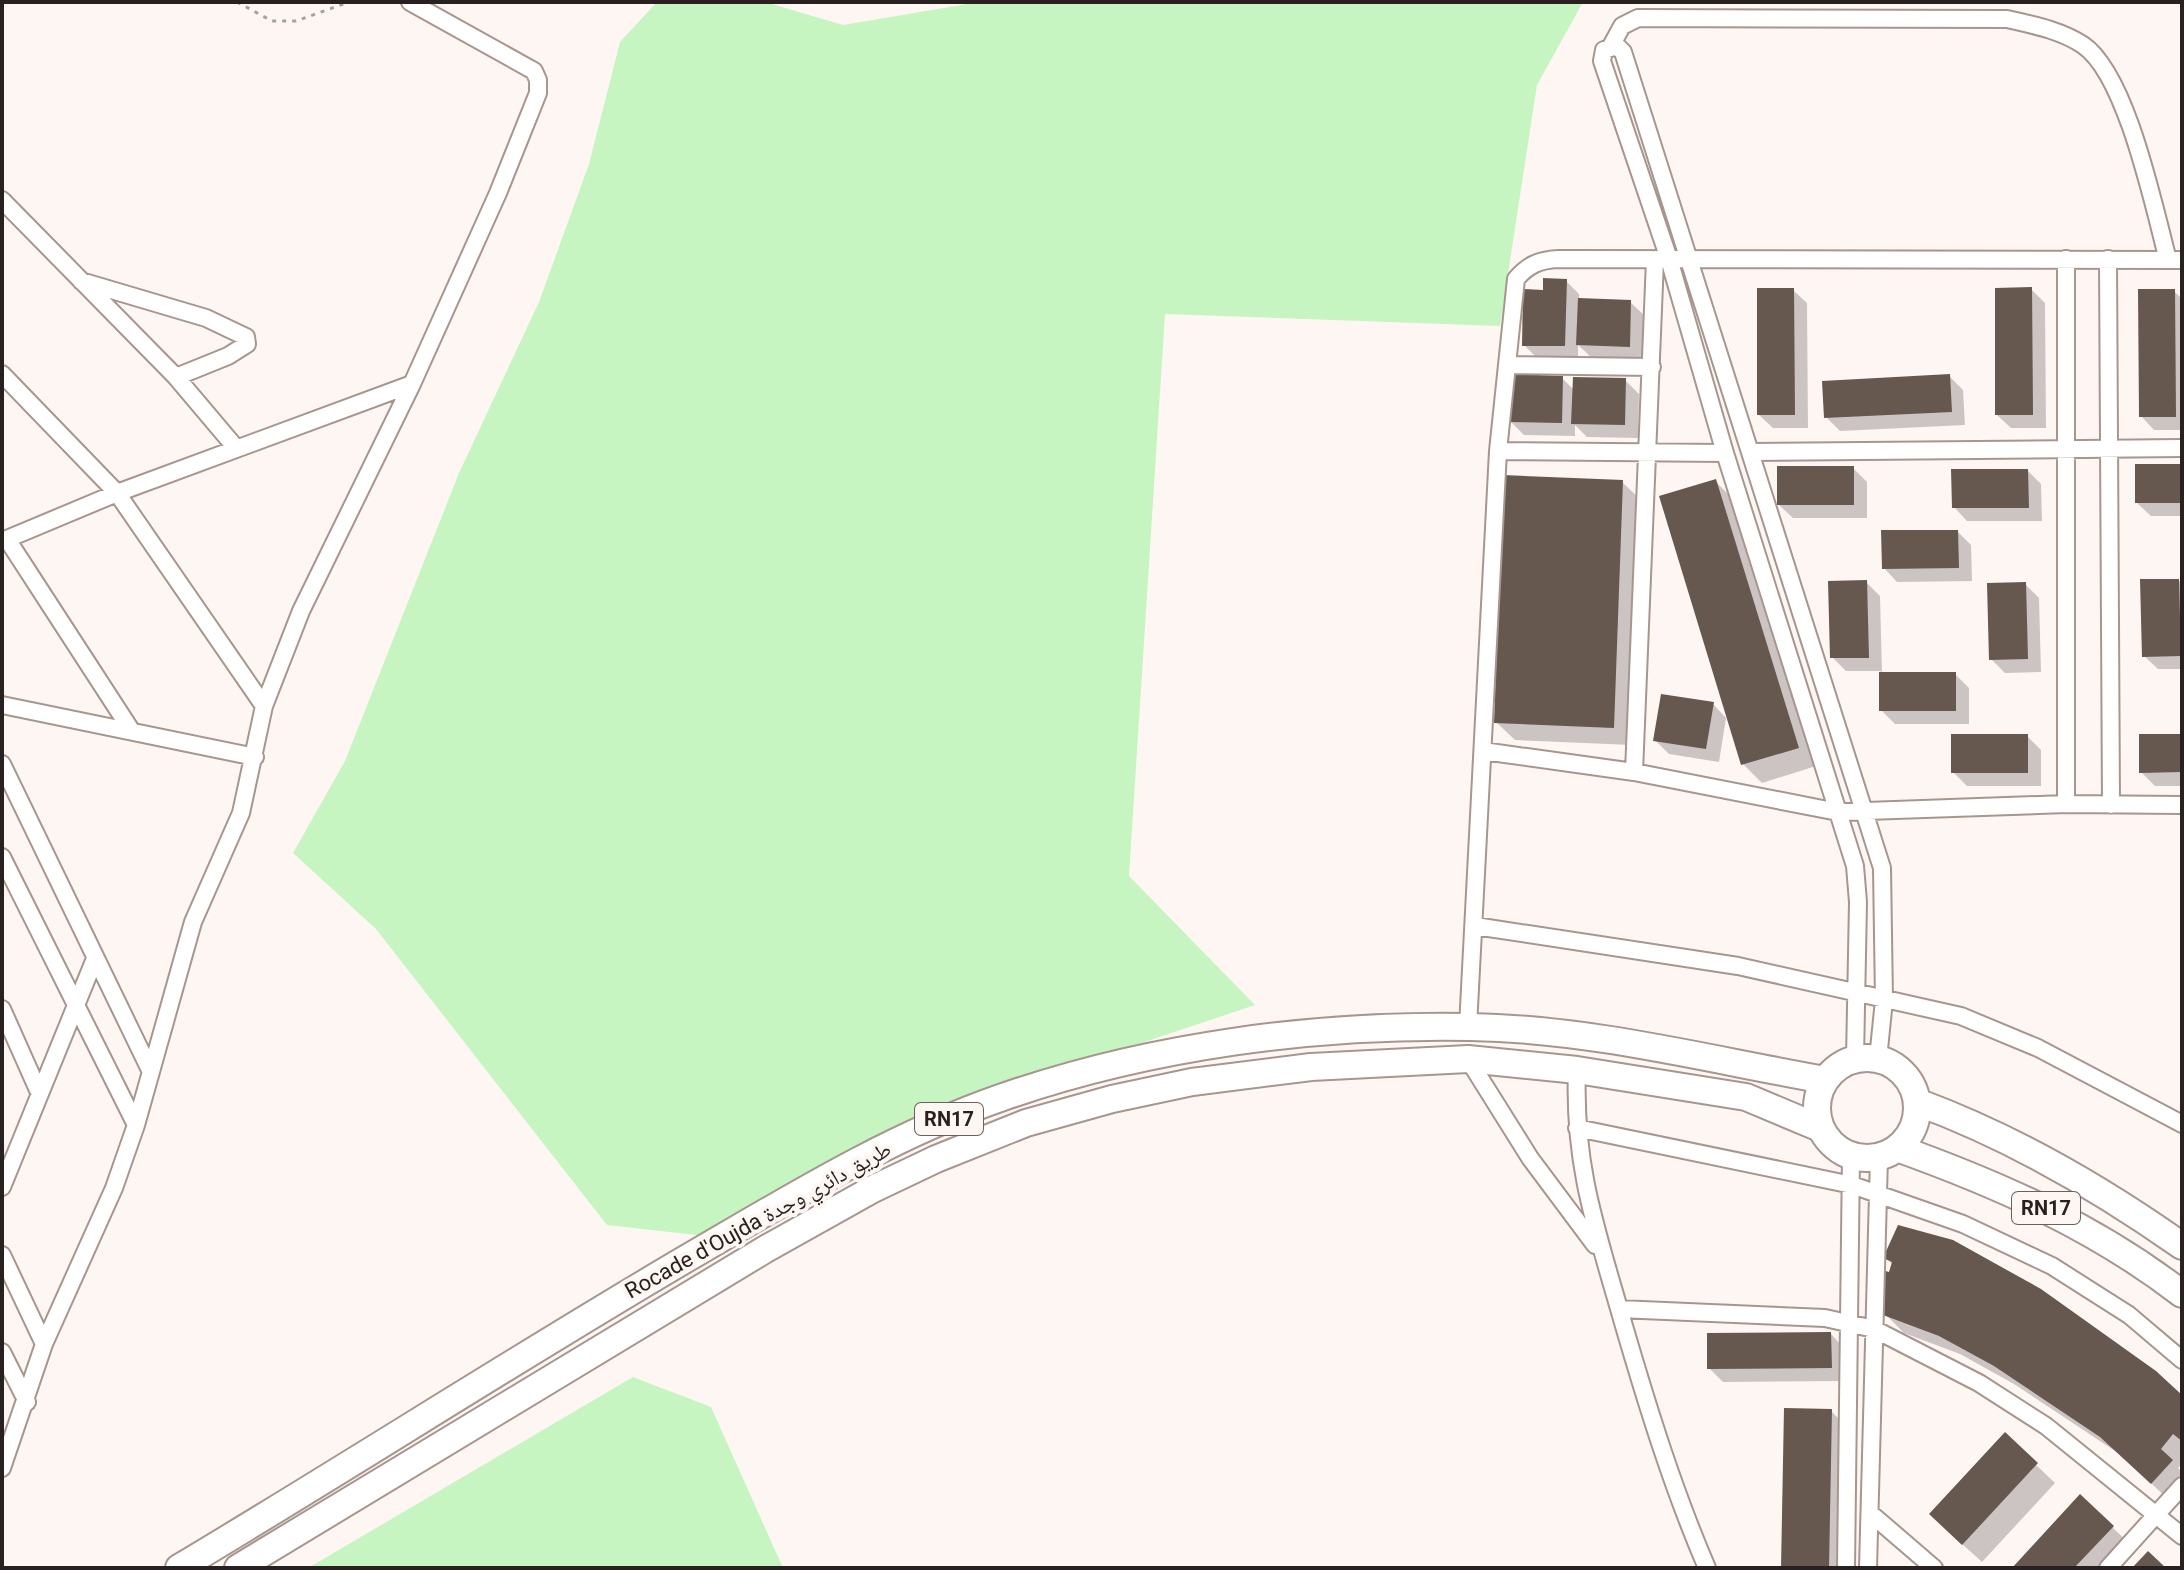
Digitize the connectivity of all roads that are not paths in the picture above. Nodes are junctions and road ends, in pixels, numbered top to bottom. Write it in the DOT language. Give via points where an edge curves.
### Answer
graph roads {
  1 [pos="410,2"];
  2 [pos="1610,48"];
  3 [pos="2,200"];
  4 [pos="1691,258"];
  5 [pos="1662,259"];
  6 [pos="2066,259"];
  7 [pos="2108,259"];
  8 [pos="2175,260"];
  9 [pos="80,281"];
  10 [pos="1507,365"];
  11 [pos="1652,367"];
  12 [pos="2,374"];
  13 [pos="176,377"];
  14 [pos="412,384"];
  15 [pos="236,448"];
  16 [pos="2065,448"];
  17 [pos="2110,448"];
  18 [pos="2182,448"];
  19 [pos="1498,451"];
  20 [pos="1752,452"];
  21 [pos="1649,453"];
  22 [pos="1725,453"];
  23 [pos="117,493"];
  24 [pos="4,540"];
  25 [pos="2,705"];
  26 [pos="264,706"];
  27 [pos="131,730"];
  28 [pos="1483,751"];
  29 [pos="255,757"];
  30 [pos="1634,772"];
  31 [pos="4,775"];
  32 [pos="2066,804"];
  33 [pos="2111,805"];
  34 [pos="2182,805"];
  35 [pos="1838,812"];
  36 [pos="1866,812"];
  37 [pos="2,857"];
  38 [pos="6,880"];
  39 [pos="1475,926"];
  40 [pos="94,961"];
  41 [pos="1859,994"];
  42 [pos="1884,1000"];
  43 [pos="76,1008"];
  44 [pos="2,1009"];
  45 [pos="1468,1027"];
  46 [pos="1468,1059"];
  47 [pos="1867,1059"];
  48 [pos="1577,1070"];
  49 [pos="151,1072"];
  50 [pos="1825,1080"];
  51 [pos="38,1090"];
  52 [pos="1917,1102"];
  53 [pos="2182,1124"];
  54 [pos="136,1125"];
  55 [pos="1577,1128"];
  56 [pos="1820,1128"];
  57 [pos="1888,1153"];
  58 [pos="1851,1156"];
  59 [pos="1852,1185"];
  60 [pos="2,1187"];
  61 [pos="1880,1193"];
  62 [pos="2182,1246"];
  63 [pos="2,1255"];
  64 [pos="1603,1256"];
  65 [pos="2182,1294"];
  66 [pos="1619,1309"];
  67 [pos="1852,1323"];
  68 [pos="1874,1329"];
  69 [pos="44,1344"];
  70 [pos="2,1352"];
  71 [pos="2182,1360"];
  72 [pos="27,1402"];
  73 [pos="2,1468"];
  74 [pos="2182,1486"];
  75 [pos="1870,1513"];
  76 [pos="2157,1513"];
  77 [pos="2182,1536"];
  78 [pos="179,1568"];
  79 [pos="238,1568"];
  80 [pos="1707,1568"];
  81 [pos="1846,1568"];
  82 [pos="1868,1568"];
  83 [pos="1934,1568"];
  84 [pos="2108,1568"];
  1 -- 14 [label="street" via="518,60 538,80 528,121"];
  2 -- 4 [label="street" via="1619,46 1623,52"];
  2 -- 5 [label="street" via="1602,61"];
  2 -- 8 [label="street" via="1622,26 1638,18 2007,19 2050,29 2085,46 2109,74"];
  3 -- 9 [label="street"];
  4 -- 5 [label="street"];
  4 -- 6 [label="street"];
  4 -- 20 [label="street"];
  5 -- 10 [label="street" via="1558,259 1526,267 1516,279"];
  5 -- 11 [label="street"];
  5 -- 22 [label="street"];
  6 -- 7 [label="street"];
  6 -- 16 [label="street"];
  7 -- 8 [label="street"];
  7 -- 17 [label="street"];
  9 -- 13 [label="street"];
  9 -- 13 [label="street" via="206,318 246,337 247,344 228,356"];
  10 -- 11 [label="street"];
  10 -- 19 [label="street"];
  11 -- 21 [label="street"];
  12 -- 23 [label="street"];
  13 -- 15 [label="street"];
  14 -- 15 [label="street"];
  14 -- 26 [label="street" via="301,611"];
  15 -- 23 [label="street"];
  16 -- 17 [label="street"];
  16 -- 20 [label="street"];
  16 -- 32 [label="street"];
  17 -- 18 [label="street"];
  17 -- 33 [label="street"];
  19 -- 21 [label="street"];
  19 -- 28 [label="street"];
  20 -- 36 [label="street"];
  21 -- 22 [label="street"];
  21 -- 30 [label="street"];
  22 -- 35 [label="street"];
  23 -- 24 [label="street"];
  23 -- 26 [label="street"];
  24 -- 27 [label="street"];
  25 -- 27 [label="street"];
  26 -- 29 [label="street"];
  27 -- 29 [label="street"];
  28 -- 30 [label="street"];
  28 -- 39 [label="street"];
  29 -- 49 [label="street" via="241,813 193,922"];
  30 -- 35 [label="street"];
  31 -- 40 [label="street"];
  32 -- 33 [label="street"];
  32 -- 36 [label="street"];
  33 -- 34 [label="street"];
  35 -- 36 [label="street"];
  35 -- 41 [label="street" via="1857,886"];
  36 -- 42 [label="street" via="1882,868"];
  37 -- 38 [label="street"];
  38 -- 43 [label="street"];
  39 -- 41 [label="street" via="1738,966"];
  39 -- 45 [label="street"];
  40 -- 43 [label="street"];
  40 -- 49 [label="street"];
  41 -- 42 [label="street"];
  41 -- 47 [label="street"];
  42 -- 47 [label="street"];
  42 -- 53 [label="street" via="1961,1016 2038,1048"];
  43 -- 51 [label="street"];
  43 -- 54 [label="street"];
  44 -- 51 [label="street"];
  45 -- 50 [label="highway, Rocade d'Oujda طريق دائري وجدة / RN17" via="1596,1037"];
  45 -- 78 [label="highway, Rocade d'Oujda طريق دائري وجدة / RN17" via="1208,1046 1054,1082 931,1125 787,1199 591,1314"];
  46 -- 48 [label="highway, Rocade d'Oujda طريق دائري وجدة / RN17"];
  46 -- 64 [label="street" via="1530,1158"];
  46 -- 79 [label="highway, Rocade d'Oujda طريق دائري وجدة / RN17" via="1311,1067 1192,1082 1026,1123 936,1159 764,1250"];
  47 -- 50 [label="highway" via="1838,1066"];
  47 -- 52 [label="highway" via="1905,1075"];
  48 -- 55 [label="street"];
  48 -- 56 [label="highway, Rocade d'Oujda طريق دائري وجدة / RN17" via="1746,1097"];
  49 -- 54 [label="street"];
  50 -- 56 [label="highway" via="1816,1103"];
  51 -- 60 [label="street"];
  52 -- 57 [label="highway" via="1913,1128"];
  52 -- 62 [label="highway, RN17" via="1983,1126 2128,1207"];
  54 -- 69 [label="street" via="114,1188"];
  55 -- 59 [label="street"];
  55 -- 64 [label="street" via="1587,1205"];
  56 -- 58 [label="highway, RN17"];
  57 -- 58 [label="highway, RN17"];
  57 -- 61 [label="street"];
  57 -- 65 [label="highway, RN17" via="2022,1195 2138,1260"];
  58 -- 59 [label="street"];
  59 -- 61 [label="street"];
  59 -- 67 [label="street"];
  61 -- 68 [label="street"];
  61 -- 71 [label="street" via="2052,1266 2129,1315"];
  63 -- 69 [label="street"];
  64 -- 66 [label="street"];
  66 -- 67 [label="street"];
  66 -- 80 [label="street" via="1679,1502"];
  67 -- 68 [label="street"];
  67 -- 81 [label="street"];
  68 -- 75 [label="street"];
  68 -- 76 [label="street" via="1979,1383 2046,1426"];
  69 -- 72 [label="street"];
  70 -- 72 [label="street"];
  72 -- 73 [label="street"];
  74 -- 76 [label="street"];
  75 -- 82 [label="street"];
  75 -- 83 [label="street"];
  76 -- 77 [label="street"];
  76 -- 84 [label="street"];
}
